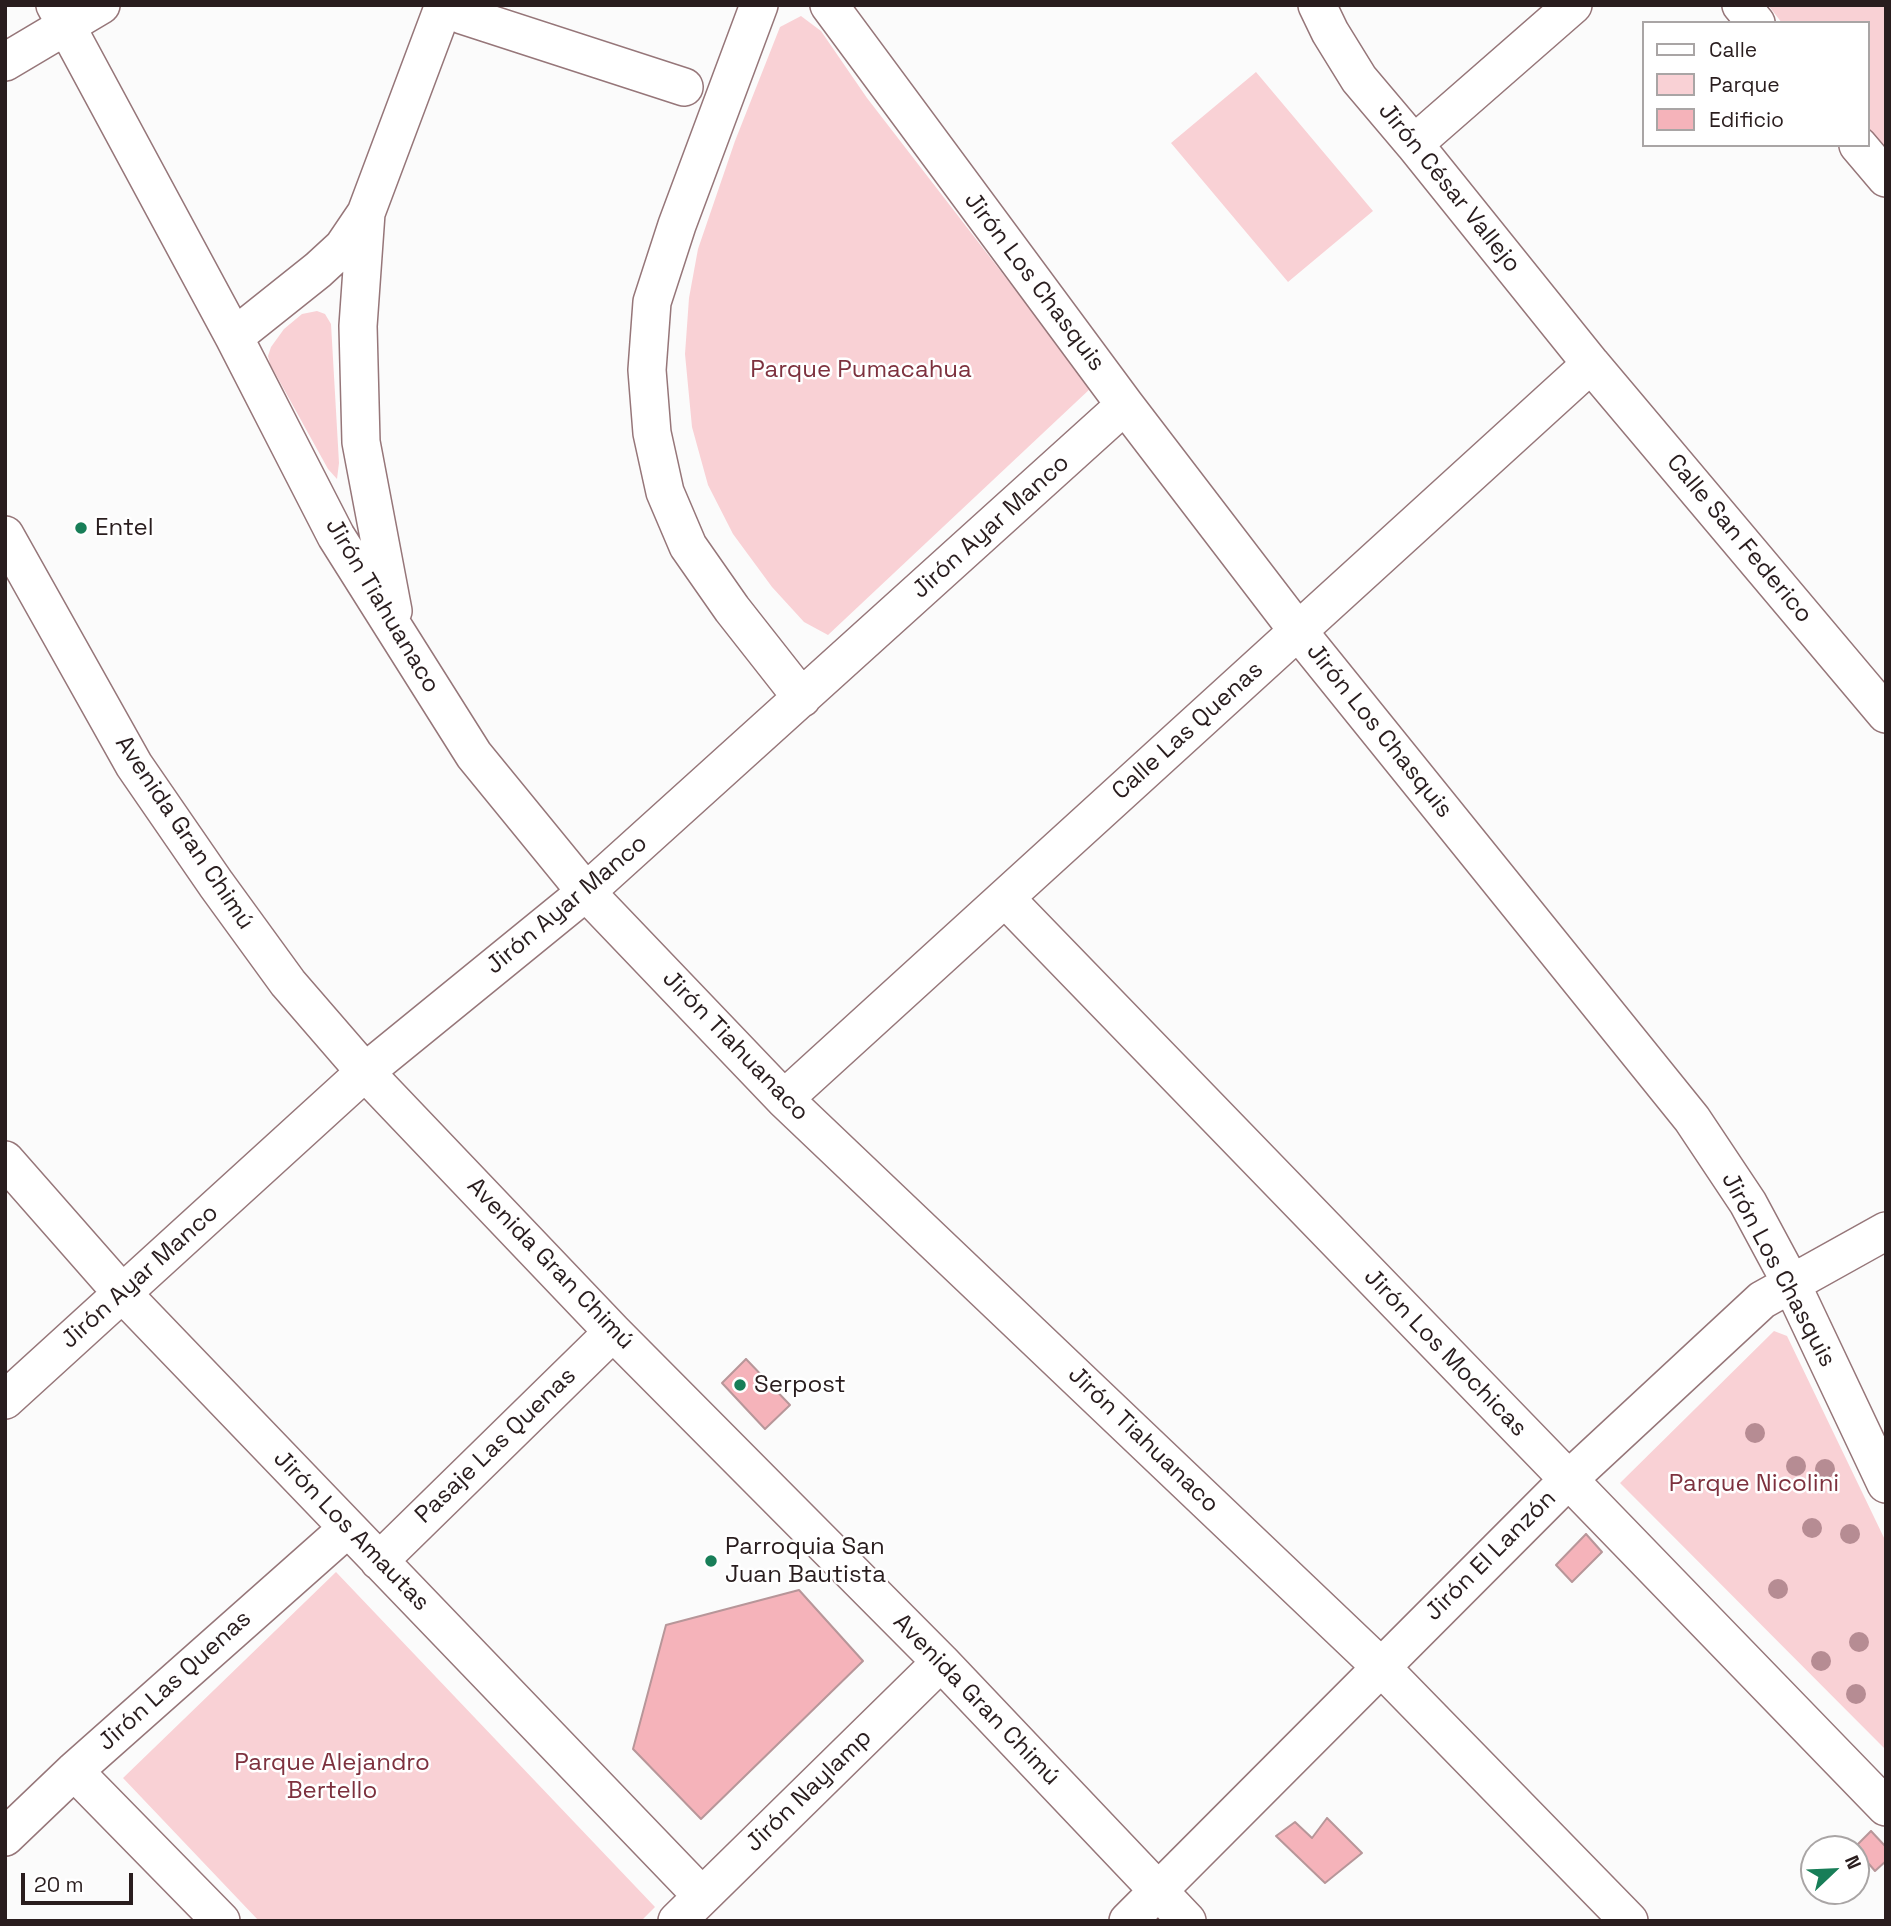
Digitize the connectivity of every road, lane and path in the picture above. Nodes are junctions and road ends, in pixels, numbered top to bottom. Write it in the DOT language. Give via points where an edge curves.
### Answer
graph roads {
  1 [pos="101,5"];
  2 [pos="759,5"];
  3 [pos="829,5"];
  4 [pos="1317,5"];
  5 [pos="1573,5"];
  6 [pos="1741,5"];
  7 [pos="453,10"];
  8 [pos="61,16"];
  9 [pos="1754,21"];
  10 [pos="5,62"];
  11 [pos="684,87"];
  12 [pos="1414,144"];
  13 [pos="1860,147"];
  14 [pos="1886,178"];
  15 [pos="366,213"];
  16 [pos="234,337"];
  17 [pos="1591,364"];
  18 [pos="1125,405"];
  19 [pos="5,535"];
  20 [pos="1298,631"];
  21 [pos="397,635"];
  22 [pos="802,698"];
  23 [pos="1882,699"];
  24 [pos="586,892"];
  25 [pos="1005,898"];
  26 [pos="365,1072"];
  27 [pos="784,1099"];
  28 [pos="5,1160"];
  29 [pos="1886,1231"];
  30 [pos="1791,1283"];
  31 [pos="122,1293"];
  32 [pos="613,1332"];
  33 [pos="5,1400"];
  34 [pos="1568,1480"];
  35 [pos="1886,1484"];
  36 [pos="348,1528"];
  37 [pos="379,1561"];
  38 [pos="941,1662"];
  39 [pos="1380,1666"];
  40 [pos="74,1771"];
  41 [pos="1886,1807"];
  42 [pos="5,1837"];
  43 [pos="1158,1891"];
  44 [pos="690,1909"];
  45 [pos="221,1921"];
  46 [pos="1128,1921"];
  47 [pos="1187,1921"];
  48 [pos="1629,1921"];
  1 -- 8 [label="street"];
  2 -- 22 [label="street" via="652,302 647,370 665,492 688,546"];
  3 -- 18 [label="street, Jirón Los Chasquis"];
  4 -- 12 [label="street, Jirón César Vallejo" via="1359,79"];
  5 -- 12 [label="street"];
  6 -- 9 [label="street"];
  7 -- 11 [label="street"];
  7 -- 15 [label="street"];
  8 -- 10 [label="street"];
  8 -- 16 [label="street, Jirón Tiahuanaco"];
  12 -- 17 [label="street, Jirón César Vallejo"];
  13 -- 14 [label="street"];
  15 -- 16 [label="street" via="343,247"];
  15 -- 21 [label="street" via="358,326 362,442"];
  16 -- 21 [label="street, Jirón Tiahuanaco" via="336,536"];
  17 -- 20 [label="street, Calle Las Quenas"];
  17 -- 23 [label="street, Calle San Federico"];
  18 -- 20 [label="street, Jirón Los Chasquis"];
  18 -- 22 [label="street, Jirón Ayar Manco"];
  19 -- 26 [label="street, Avenida Gran Chimú" via="134,765 288,983"];
  20 -- 25 [label="street, Calle Las Quenas"];
  20 -- 30 [label="street, Jirón Los Chasquis" via="1692,1119 1748,1203"];
  21 -- 24 [label="street, Jirón Tiahuanaco" via="474,755"];
  22 -- 24 [label="street, Jirón Ayar Manco"];
  24 -- 26 [label="street, Jirón Ayar Manco"];
  24 -- 27 [label="street, Jirón Tiahuanaco"];
  25 -- 27 [label="street, Calle Las Quenas"];
  25 -- 34 [label="street, Jirón Los Mochicas"];
  26 -- 31 [label="street, Jirón Ayar Manco"];
  26 -- 32 [label="street, Avenida Gran Chimú"];
  27 -- 39 [label="street, Jirón Tiahuanaco"];
  28 -- 31 [label="street, Jirón Los Amautas"];
  29 -- 30 [label="street, Jirón El Lanzón"];
  30 -- 34 [label="street, Jirón El Lanzón" via="1762,1300"];
  30 -- 35 [label="street, Jirón Los Chasquis"];
  31 -- 33 [label="street, Jirón Ayar Manco"];
  31 -- 36 [label="street, Jirón Los Amautas"];
  32 -- 37 [label="street, Pasaje Las Quenas"];
  32 -- 38 [label="street, Avenida Gran Chimú"];
  34 -- 39 [label="street, Jirón El Lanzón"];
  34 -- 41 [label="street, Jirón Los Mochicas"];
  36 -- 37 [label="street, Jirón Los Amautas"];
  36 -- 40 [label="street, Jirón Las Quenas"];
  37 -- 44 [label="street, Jirón Los Amautas"];
  38 -- 43 [label="street, Avenida Gran Chimú"];
  38 -- 44 [label="street, Jirón Naylamp"];
  39 -- 43 [label="street, Jirón El Lanzón"];
  39 -- 48 [label="street, Jirón Tiahuanaco"];
  40 -- 42 [label="street, Jirón Las Quenas"];
  40 -- 45 [label="street"];
  43 -- 46 [label="street, Jirón El Lanzón"];
  43 -- 47 [label="street, Avenida Gran Chimú"];
}
